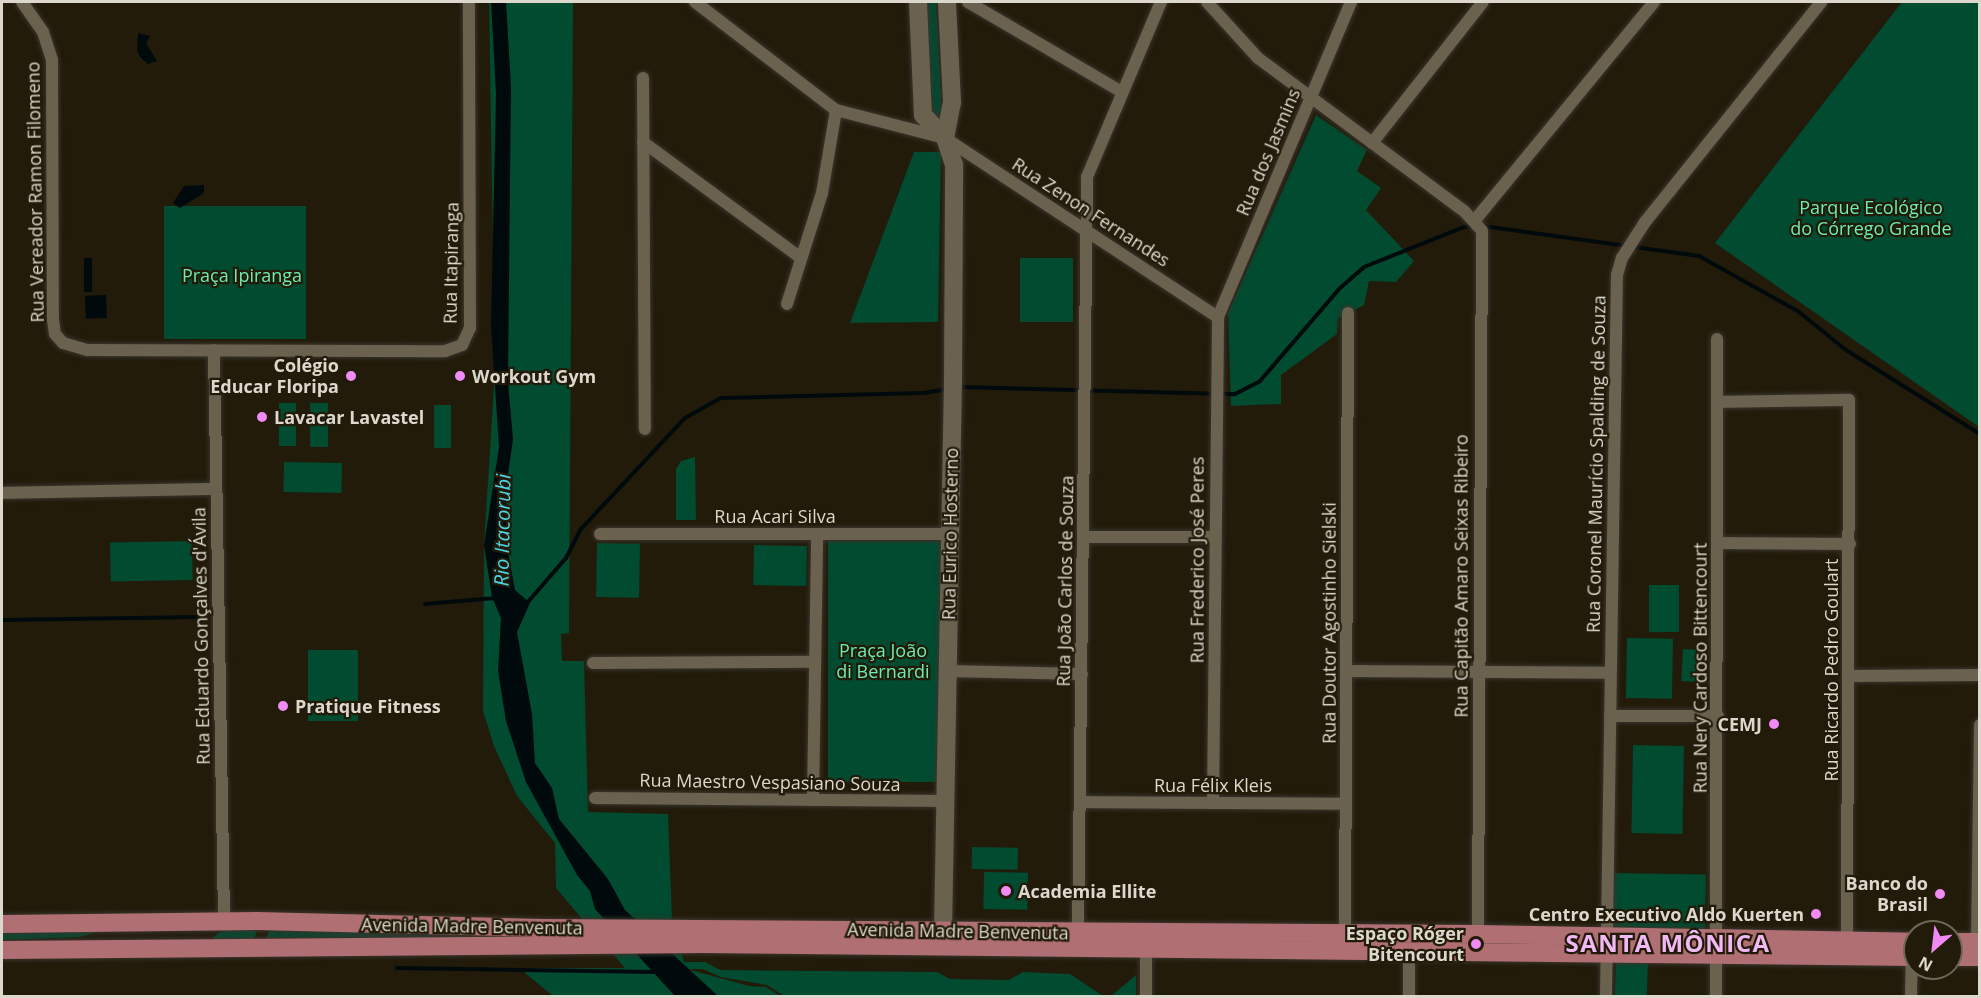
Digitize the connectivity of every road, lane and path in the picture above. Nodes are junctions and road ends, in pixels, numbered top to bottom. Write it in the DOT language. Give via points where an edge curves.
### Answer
graph roads {
  1 [pos="22,2"];
  2 [pos="469,2"];
  3 [pos="695,2"];
  4 [pos="918,2"];
  5 [pos="947,2"];
  6 [pos="968,2"];
  7 [pos="1161,2"];
  8 [pos="1207,2"];
  9 [pos="1352,2"];
  10 [pos="1483,2"];
  11 [pos="1654,2"];
  12 [pos="1821,2"];
  13 [pos="643,78"];
  14 [pos="1122,92"];
  15 [pos="1311,96"];
  16 [pos="836,110"];
  17 [pos="945,138"];
  18 [pos="643,142"];
  19 [pos="1372,143"];
  20 [pos="1478,225"];
  21 [pos="1086,230"];
  22 [pos="801,258"];
  23 [pos="787,304"];
  24 [pos="1348,313"];
  25 [pos="1218,316"];
  26 [pos="1717,339"];
  27 [pos="214,350"];
  28 [pos="1718,402"];
  29 [pos="645,429"];
  30 [pos="216,489"];
  31 [pos="2,493"];
  32 [pos="600,534"];
  33 [pos="818,534"];
  34 [pos="950,534"];
  35 [pos="1083,537"];
  36 [pos="1215,537"];
  37 [pos="1718,543"];
  38 [pos="1850,544"];
  39 [pos="815,662"];
  40 [pos="593,663"];
  41 [pos="948,671"];
  42 [pos="1346,671"];
  43 [pos="1479,672"];
  44 [pos="1610,673"];
  45 [pos="1082,674"];
  46 [pos="1980,675"];
  47 [pos="1849,676"];
  48 [pos="1610,716"];
  49 [pos="1718,716"];
  50 [pos="1980,725"];
  51 [pos="595,798"];
  52 [pos="813,800"];
  53 [pos="945,801"];
  54 [pos="1080,802"];
  55 [pos="1213,803"];
  56 [pos="1346,804"];
  57 [pos="1979,811"];
  58 [pos="224,920"];
  59 [pos="273,921"];
  60 [pos="2,924"];
  61 [pos="1345,934"];
  62 [pos="1478,934"];
  63 [pos="1607,937"];
  64 [pos="942,940"];
  65 [pos="1078,941"];
  66 [pos="1847,941"];
  67 [pos="1963,944"];
  68 [pos="1979,947"];
  69 [pos="188,948"];
  70 [pos="261,948"];
  71 [pos="1717,949"];
  72 [pos="2,950"];
  73 [pos="1903,950"];
  74 [pos="1146,951"];
  75 [pos="1903,952"];
  76 [pos="1963,953"];
  77 [pos="1409,954"];
  78 [pos="1607,956"];
  79 [pos="1912,980"];
  80 [pos="1146,996"];
  81 [pos="1409,996"];
  82 [pos="1606,996"];
  83 [pos="1716,996"];
  84 [pos="1911,996"];
  1 -- 27 [label="street, Rua Vereador Ramon Filomeno" via="43,32 52,60 56,334 63,343 88,350"];
  2 -- 27 [label="street, Rua Itapiranga" via="470,328 462,345 445,351"];
  3 -- 16 [label="street"];
  4 -- 17 [label="street" via="922,115"];
  5 -- 17 [label="street" via="952,102"];
  6 -- 14 [label="street"];
  7 -- 14 [label="street, Rua João Carlos de Souza"];
  8 -- 15 [label="street" via="1258,58"];
  9 -- 15 [label="street, Rua dos Jasmins"];
  10 -- 19 [label="street"];
  11 -- 20 [label="street"];
  12 -- 44 [label="street, Rua Coronel Maurício Spalding de Souza" via="1645,222 1622,258 1617,275"];
  13 -- 18 [label="street"];
  14 -- 21 [label="street, Rua João Carlos de Souza" via="1089,168"];
  15 -- 19 [label="street"];
  15 -- 25 [label="street, Rua dos Jasmins"];
  16 -- 17 [label="street, Rua Zenon Fernandes"];
  16 -- 22 [label="street" via="822,193"];
  17 -- 21 [label="street, Rua Zenon Fernandes"];
  17 -- 34 [label="street, Rua Eurico Hosterno" via="954,165"];
  18 -- 22 [label="street"];
  18 -- 29 [label="street"];
  19 -- 20 [label="street"];
  20 -- 43 [label="street, Rua Capitão Amaro Seixas Ribeiro"];
  21 -- 25 [label="street, Rua Zenon Fernandes"];
  21 -- 35 [label="street, Rua João Carlos de Souza"];
  22 -- 23 [label="street"];
  24 -- 42 [label="street, Rua Doutor Agostinho Sielski"];
  25 -- 36 [label="street, Rua Frederico José Peres"];
  26 -- 28 [label="street, Rua Nery Cardoso Bittencourt"];
  27 -- 30 [label="street, Rua Eduardo Gonçalves d'Ávila"];
  28 -- 37 [label="street, Rua Nery Cardoso Bittencourt"];
  28 -- 38 [label="street, Rua Ricardo Pedro Goulart" via="1849,400"];
  30 -- 31 [label="street"];
  30 -- 58 [label="street, Rua Eduardo Gonçalves d'Ávila"];
  32 -- 33 [label="street, Rua Acari Silva"];
  33 -- 34 [label="street, Rua Acari Silva"];
  33 -- 39 [label="street"];
  34 -- 41 [label="street, Rua Eurico Hosterno"];
  35 -- 36 [label="street"];
  35 -- 45 [label="street, Rua João Carlos de Souza"];
  36 -- 55 [label="street, Rua Frederico José Peres"];
  37 -- 38 [label="street"];
  37 -- 49 [label="street, Rua Nery Cardoso Bittencourt"];
  38 -- 47 [label="street, Rua Ricardo Pedro Goulart"];
  39 -- 40 [label="street"];
  39 -- 52 [label="street"];
  41 -- 45 [label="street"];
  41 -- 53 [label="street, Rua Eurico Hosterno"];
  42 -- 43 [label="street"];
  42 -- 56 [label="street, Rua Doutor Agostinho Sielski"];
  43 -- 44 [label="street"];
  43 -- 62 [label="street, Rua Capitão Amaro Seixas Ribeiro"];
  44 -- 48 [label="street, Rua Coronel Maurício Spalding de Souza"];
  45 -- 54 [label="street, Rua João Carlos de Souza"];
  46 -- 47 [label="street"];
  47 -- 66 [label="street, Rua Ricardo Pedro Goulart"];
  48 -- 49 [label="street"];
  48 -- 63 [label="street, Rua Coronel Maurício Spalding de Souza"];
  49 -- 71 [label="street, Rua Nery Cardoso Bittencourt"];
  50 -- 57 [label="street"];
  51 -- 52 [label="street, Rua Maestro Vespasiano Souza"];
  52 -- 53 [label="street, Rua Maestro Vespasiano Souza"];
  53 -- 64 [label="street, Rua Eurico Hosterno"];
  54 -- 55 [label="street, Rua Félix Kleis"];
  54 -- 65 [label="street, Rua João Carlos de Souza"];
  55 -- 56 [label="street, Rua Félix Kleis"];
  56 -- 61 [label="street, Rua Doutor Agostinho Sielski"];
  57 -- 68 [label="street"];
  58 -- 59 [label="main road, Avenida Madre Benvenuta"];
  58 -- 60 [label="main road, Avenida Madre Benvenuta"];
  58 -- 69 [label="main road" via="218,929"];
  59 -- 64 [label="main road, Avenida Madre Benvenuta" via="684,928"];
  59 -- 70 [label="main road"];
  61 -- 62 [label="main road, Avenida Madre Benvenuta"];
  61 -- 65 [label="main road, Avenida Madre Benvenuta"];
  62 -- 63 [label="main road, Avenida Madre Benvenuta"];
  63 -- 71 [label="main road, Avenida Madre Benvenuta"];
  63 -- 78 [label="street, Rua Coronel Maurício Spalding de Souza"];
  64 -- 65 [label="main road, Avenida Madre Benvenuta"];
  64 -- 70 [label="main road, Avenida Madre Benvenuta"];
  65 -- 74 [label="main road, Avenida Madre Benvenuta"];
  66 -- 71 [label="main road, Avenida Madre Benvenuta"];
  66 -- 73 [label="main road, Avenida Madre Benvenuta"];
  67 -- 68 [label="main road"];
  68 -- 76 [label="main road"];
  69 -- 70 [label="main road, Avenida Madre Benvenuta"];
  69 -- 72 [label="main road, Avenida Madre Benvenuta"];
  71 -- 75 [label="main road, Avenida Madre Benvenuta"];
  71 -- 78 [label="main road, Avenida Madre Benvenuta"];
  71 -- 83 [label="street, Rua Nery Cardoso Bittencourt"];
  74 -- 77 [label="main road, Avenida Madre Benvenuta"];
  74 -- 80 [label="street"];
  77 -- 78 [label="main road, Avenida Madre Benvenuta"];
  77 -- 81 [label="street"];
  78 -- 82 [label="street, Rua Coronel Maurício Spalding de Souza"];
  79 -- 84 [label="street"];
}
